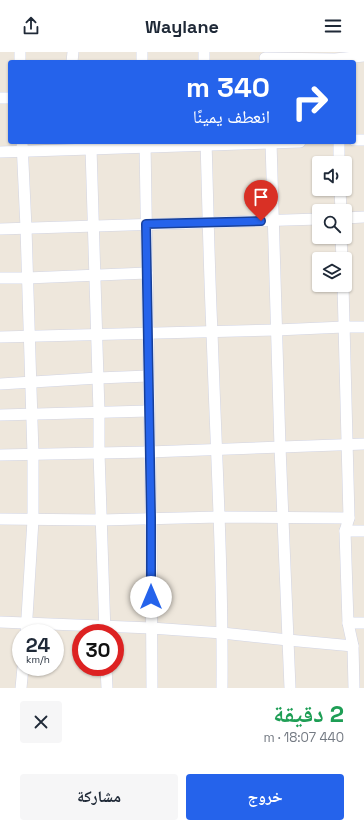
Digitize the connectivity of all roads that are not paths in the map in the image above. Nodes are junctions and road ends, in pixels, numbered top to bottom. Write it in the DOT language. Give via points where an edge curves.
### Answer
graph roads {
  1 [pos="364,56"];
  2 [pos="265,57"];
  3 [pos="335,58"];
  4 [pos="145,144"];
  5 [pos="206,144"];
  6 [pos="272,144"];
  7 [pos="339,144"];
  8 [pos="77,145"];
  9 [pos="22,147"];
  10 [pos="91,148"];
  11 [pos="0,152"];
  12 [pos="339,156"];
  13 [pos="364,217"];
  14 [pos="352,218"];
  15 [pos="312,219"];
  16 [pos="274,220"];
  17 [pos="208,222"];
  18 [pos="146,224"];
  19 [pos="93,226"];
  20 [pos="26,228"];
  21 [pos="0,229"];
  22 [pos="147,273"];
  23 [pos="95,275"];
  24 [pos="0,278"];
  25 [pos="27,278"];
  26 [pos="343,292"];
  27 [pos="344,327"];
  28 [pos="364,327"];
  29 [pos="276,330"];
  30 [pos="212,332"];
  31 [pos="96,334"];
  32 [pos="148,334"];
  33 [pos="0,337"];
  34 [pos="29,337"];
  35 [pos="148,376"];
  36 [pos="98,378"];
  37 [pos="30,382"];
  38 [pos="0,384"];
  39 [pos="149,411"];
  40 [pos="99,412"];
  41 [pos="31,414"];
  42 [pos="0,416"];
  43 [pos="364,444"];
  44 [pos="348,445"];
  45 [pos="280,447"];
  46 [pos="217,449"];
  47 [pos="150,452"];
  48 [pos="99,453"];
  49 [pos="33,454"];
  50 [pos="0,455"];
  51 [pos="219,517"];
  52 [pos="151,518"];
  53 [pos="283,518"];
  54 [pos="349,518"];
  55 [pos="0,519"];
  56 [pos="33,520"];
  57 [pos="101,520"];
  58 [pos="345,531"];
  59 [pos="364,531"];
  60 [pos="0,622"];
  61 [pos="348,623"];
  62 [pos="364,623"];
  63 [pos="26,624"];
  64 [pos="105,624"];
  65 [pos="12,625"];
  66 [pos="151,628"];
  67 [pos="124,629"];
  68 [pos="222,633"];
  69 [pos="288,640"];
  70 [pos="353,646"];
  71 [pos="22,676"];
  72 [pos="106,676"];
  73 [pos="21,688"];
  74 [pos="107,688"];
  75 [pos="152,688"];
  76 [pos="222,688"];
  77 [pos="290,688"];
  78 [pos="354,688"];
  1 -- 3 [label="street"];
  2 -- 3 [label="street"];
  4 -- 5 [label="street"];
  4 -- 10 [label="street"];
  4 -- 18 [label="street"];
  5 -- 17 [label="street"];
  6 -- 16 [label="street"];
  7 -- 12 [label="street"];
  8 -- 9 [label="street"];
  8 -- 10 [label="street"];
  9 -- 11 [label="street"];
  9 -- 20 [label="street"];
  10 -- 19 [label="street"];
  13 -- 14 [label="street"];
  15 -- 16 [label="street"];
  16 -- 17 [label="street"];
  16 -- 29 [label="street"];
  17 -- 18 [label="street"];
  17 -- 30 [label="street"];
  18 -- 19 [label="street"];
  18 -- 22 [label="street"];
  19 -- 20 [label="street"];
  19 -- 23 [label="street"];
  20 -- 21 [label="street"];
  20 -- 25 [label="street"];
  22 -- 23 [label="street"];
  22 -- 32 [label="street"];
  23 -- 25 [label="street"];
  23 -- 31 [label="street"];
  24 -- 25 [label="street"];
  25 -- 34 [label="street"];
  26 -- 27 [label="street"];
  27 -- 28 [label="street"];
  27 -- 29 [label="street"];
  27 -- 44 [label="street"];
  29 -- 30 [label="street"];
  29 -- 45 [label="street"];
  30 -- 32 [label="street"];
  30 -- 46 [label="street"];
  31 -- 32 [label="street"];
  31 -- 34 [label="street"];
  31 -- 36 [label="street"];
  32 -- 35 [label="street"];
  33 -- 34 [label="street"];
  34 -- 37 [label="street"];
  35 -- 36 [label="street"];
  35 -- 39 [label="street"];
  36 -- 37 [label="street"];
  36 -- 40 [label="street"];
  37 -- 38 [label="street"];
  37 -- 41 [label="street"];
  39 -- 40 [label="street"];
  39 -- 47 [label="street"];
  40 -- 41 [label="street"];
  40 -- 48 [label="street"];
  41 -- 42 [label="street"];
  41 -- 49 [label="street"];
  43 -- 44 [label="street"];
  44 -- 45 [label="street"];
  44 -- 54 [label="street"];
  45 -- 46 [label="street"];
  45 -- 53 [label="street"];
  46 -- 47 [label="street"];
  46 -- 51 [label="street"];
  47 -- 48 [label="street"];
  47 -- 52 [label="street"];
  48 -- 49 [label="street"];
  48 -- 57 [label="street"];
  49 -- 50 [label="street"];
  49 -- 56 [label="street"];
  51 -- 52 [label="street"];
  51 -- 53 [label="street"];
  51 -- 68 [label="street"];
  52 -- 57 [label="street"];
  52 -- 66 [label="street"];
  53 -- 54 [label="street"];
  53 -- 69 [label="street"];
  54 -- 58 [label="street"];
  55 -- 56 [label="street"];
  56 -- 57 [label="street"];
  56 -- 63 [label="street"];
  57 -- 64 [label="street"];
  58 -- 59 [label="street"];
  58 -- 61 [label="street"];
  60 -- 65 [label="street"];
  61 -- 62 [label="street"];
  61 -- 70 [label="street"];
  66 -- 67 [label="street"];
  66 -- 68 [label="street"];
  66 -- 75 [label="street"];
  68 -- 69 [label="street"];
  68 -- 76 [label="street"];
  69 -- 70 [label="street"];
  69 -- 77 [label="street"];
  70 -- 78 [label="street"];
  71 -- 73 [label="street"];
  72 -- 74 [label="street"];
}
